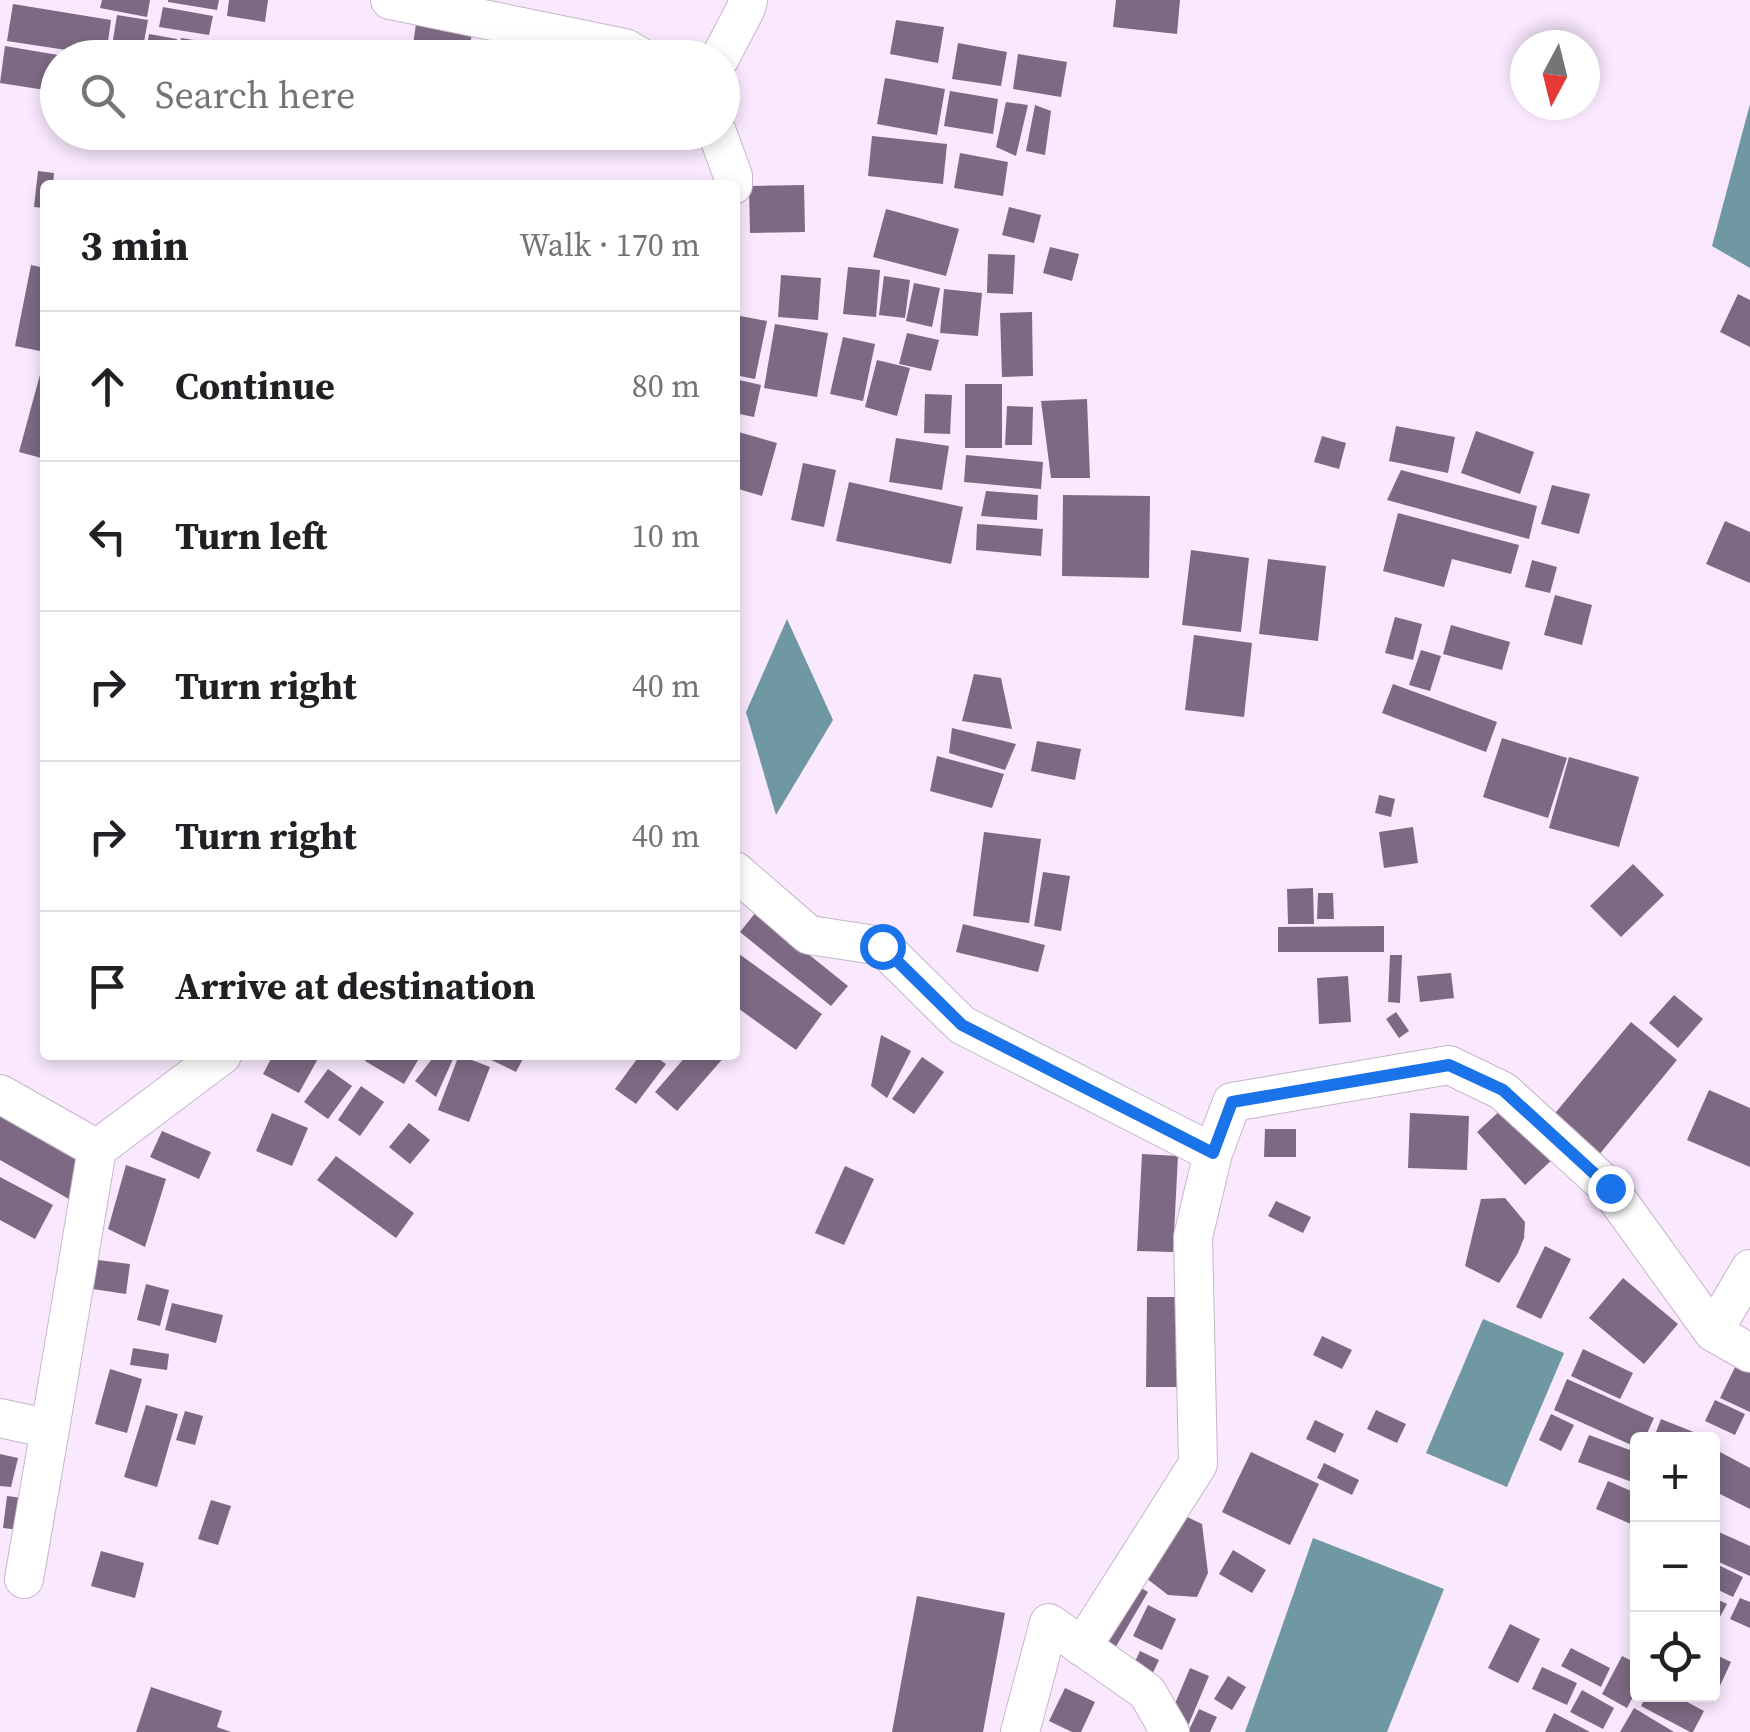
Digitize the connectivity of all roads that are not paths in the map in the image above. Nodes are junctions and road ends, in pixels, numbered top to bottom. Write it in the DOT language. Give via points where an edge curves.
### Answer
graph roads {
  1 [pos="390,0"];
  2 [pos="748,0"];
  3 [pos="586,40"];
  4 [pos="729,40"];
  5 [pos="724,150"];
  6 [pos="733,180"];
  7 [pos="740,875"];
  8 [pos="215,1060"];
  9 [pos="0,1094"];
  10 [pos="96,1148"];
  11 [pos="1213,1153"];
  12 [pos="1750,1269"];
  13 [pos="1712,1332"];
  14 [pos="1750,1353"];
  15 [pos="0,1418"];
  16 [pos="50,1429"];
  17 [pos="24,1579"];
  18 [pos="1082,1647"];
  19 [pos="1020,1732"];
  20 [pos="1170,1732"];
  1 -- 3 [label="street"];
  2 -- 4 [label="street"];
  5 -- 6 [label="street"];
  7 -- 11 [label="street" via="809,935 882,946 962,1025"];
  8 -- 10 [label="street"];
  9 -- 10 [label="street"];
  10 -- 16 [label="street"];
  11 -- 13 [label="street" via="1232,1102 1449,1065 1503,1090 1610,1188"];
  11 -- 18 [label="street" via="1193,1237 1198,1464"];
  12 -- 13 [label="street"];
  13 -- 14 [label="street"];
  15 -- 16 [label="street"];
  16 -- 17 [label="street"];
  18 -- 19 [label="street" via="1049,1624"];
  18 -- 20 [label="street" via="1147,1692"];
}
